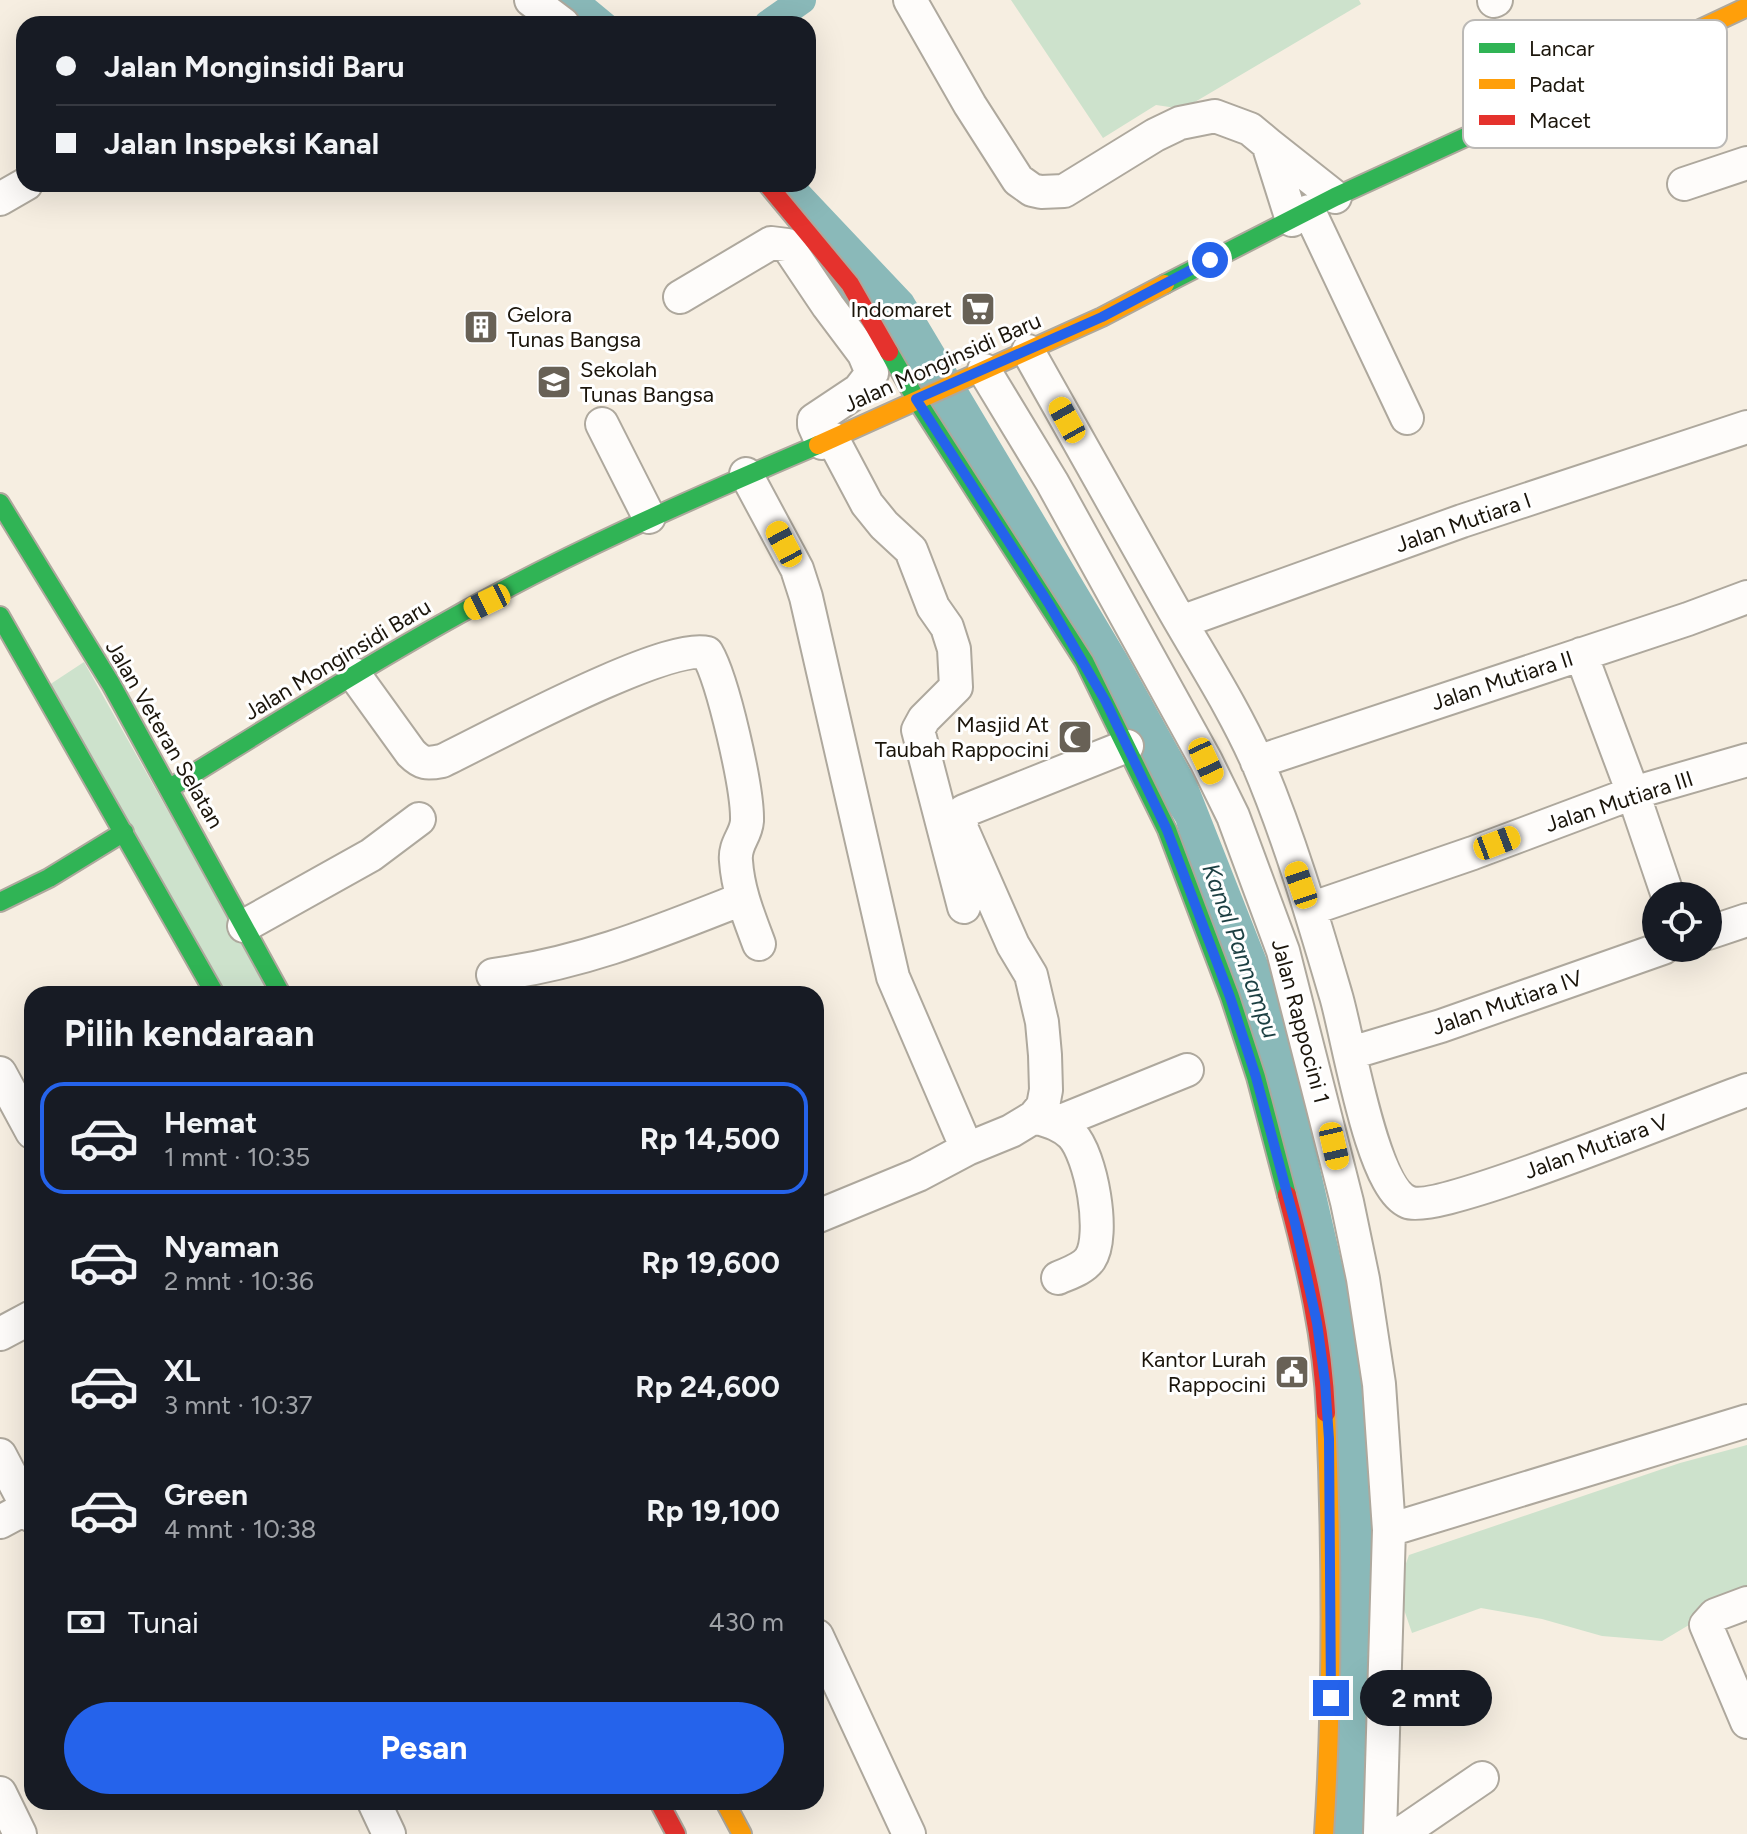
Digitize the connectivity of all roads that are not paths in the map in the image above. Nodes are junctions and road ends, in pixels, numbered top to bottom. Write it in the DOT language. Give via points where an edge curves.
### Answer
graph roads {
  1 [pos="531,0"];
  2 [pos="910,0"];
  3 [pos="1747,7"];
  4 [pos="1715,10"];
  5 [pos="552,16"];
  6 [pos="1698,20"];
  7 [pos="1463,138"];
  8 [pos="1268,144"];
  9 [pos="1747,163"];
  10 [pos="1684,184"];
  11 [pos="774,192"];
  12 [pos="1312,209"];
  13 [pos="680,297"];
  14 [pos="1028,351"];
  15 [pos="981,372"];
  16 [pos="920,397"];
  17 [pos="1407,418"];
  18 [pos="602,424"];
  19 [pos="1747,427"];
  20 [pos="833,447"];
  21 [pos="746,474"];
  22 [pos="0,503"];
  23 [pos="649,517"];
  24 [pos="44,570"];
  25 [pos="22,584"];
  26 [pos="1747,597"];
  27 [pos="0,616"];
  28 [pos="1181,622"];
  29 [pos="1581,654"];
  30 [pos="354,674"];
  31 [pos="1127,746"];
  32 [pos="1747,760"];
  33 [pos="1257,762"];
  34 [pos="170,788"];
  35 [pos="1633,793"];
  36 [pos="419,819"];
  37 [pos="124,832"];
  38 [pos="1663,882"];
  39 [pos="742,899"];
  40 [pos="0,902"];
  41 [pos="964,907"];
  42 [pos="1310,909"];
  43 [pos="1747,920"];
  44 [pos="244,926"];
  45 [pos="1722,928"];
  46 [pos="759,944"];
  47 [pos="1642,955"];
  48 [pos="493,975"];
  49 [pos="211,986"];
  50 [pos="277,986"];
  51 [pos="1351,1053"];
  52 [pos="1187,1070"];
  53 [pos="0,1073"];
  54 [pos="1747,1090"];
  55 [pos="24,1117"];
  56 [pos="1045,1120"];
  57 [pos="967,1149"];
  58 [pos="824,1214"];
  59 [pos="1058,1278"];
  60 [pos="24,1321"];
  61 [pos="0,1334"];
  62 [pos="1747,1421"];
  63 [pos="0,1455"];
  64 [pos="23,1513"];
  65 [pos="1389,1530"];
  66 [pos="1747,1603"];
  67 [pos="824,1651"];
  68 [pos="1747,1722"];
  69 [pos="1482,1778"];
  70 [pos="378,1810"];
  71 [pos="663,1810"];
  72 [pos="729,1810"];
  73 [pos="389,1834"];
  74 [pos="676,1834"];
  75 [pos="742,1834"];
  76 [pos="909,1834"];
  77 [pos="1324,1834"];
  78 [pos="1380,1834"];
  79 [pos="1400,1834"];
  1 -- 5 [label="street"];
  2 -- 8 [label="street" via="1018,180 1032,190 1064,191 1155,135 1215,116 1250,129"];
  3 -- 4 [label="street, Jalan Monginsidi Baru"];
  4 -- 6 [label="street, Jalan Monginsidi Baru"];
  7 -- 12 [label="street, Jalan Monginsidi Baru"];
  8 -- 12 [label="street"];
  8 -- 12 [label="street"];
  9 -- 10 [label="street"];
  11 -- 16 [label="street" via="850,284"];
  12 -- 14 [label="street, Jalan Monginsidi Baru"];
  12 -- 17 [label="street"];
  13 -- 20 [label="street" via="771,243 787,245 872,373 859,390 814,420 816,430"];
  14 -- 15 [label="street, Jalan Monginsidi Baru"];
  14 -- 28 [label="street"];
  15 -- 16 [label="street, Jalan Monginsidi Baru"];
  15 -- 65 [label="street, Jalan Rappocini 1" via="1052,482 1206,761 1233,816 1283,951 1363,1279 1379,1384"];
  16 -- 20 [label="street, Jalan Monginsidi Baru"];
  16 -- 31 [label="street" via="1084,661"];
  18 -- 23 [label="street"];
  19 -- 28 [label="street, Jalan Mutiara I"];
  20 -- 21 [label="street, Jalan Monginsidi Baru"];
  20 -- 41 [label="street" via="867,504 911,550 954,649 956,687 918,730"];
  21 -- 23 [label="street, Jalan Monginsidi Baru"];
  21 -- 57 [label="street" via="797,569 893,977"];
  22 -- 24 [label="street, Jalan Veteran Selatan"];
  23 -- 30 [label="street, Jalan Monginsidi Baru"];
  24 -- 25 [label="street"];
  24 -- 34 [label="street, Jalan Veteran Selatan"];
  26 -- 29 [label="street, Jalan Mutiara II"];
  27 -- 37 [label="street"];
  28 -- 33 [label="street"];
  29 -- 33 [label="street, Jalan Mutiara II"];
  29 -- 35 [label="street"];
  30 -- 34 [label="street, Jalan Monginsidi Baru"];
  30 -- 39 [label="street" via="411,753 427,764 619,677 681,655 707,653 725,701 747,819 735,860"];
  31 -- 56 [label="street" via="964,811 961,827 1031,975 1042,1022"];
  31 -- 77 [label="street" via="1167,830 1230,997 1295,1223 1317,1323 1331,1527 1331,1725"];
  32 -- 35 [label="street, Jalan Mutiara III"];
  33 -- 42 [label="street"];
  34 -- 44 [label="street, Jalan Veteran Selatan"];
  35 -- 38 [label="street"];
  35 -- 42 [label="street, Jalan Mutiara III"];
  36 -- 44 [label="street" via="371,855"];
  37 -- 40 [label="street"];
  37 -- 49 [label="street"];
  39 -- 46 [label="street"];
  39 -- 48 [label="street" via="575,961"];
  42 -- 51 [label="street"];
  43 -- 45 [label="street"];
  44 -- 50 [label="street, Jalan Veteran Selatan"];
  47 -- 51 [label="street, Jalan Mutiara IV"];
  51 -- 54 [label="street, Jalan Mutiara V" via="1359,1099 1389,1182 1407,1202 1421,1205 1548,1165"];
  52 -- 56 [label="street"];
  53 -- 55 [label="street"];
  56 -- 57 [label="street"];
  56 -- 59 [label="street" via="1070,1134 1081,1150 1099,1228 1089,1260"];
  57 -- 58 [label="street"];
  60 -- 61 [label="street"];
  62 -- 65 [label="street"];
  63 -- 64 [label="street"];
  65 -- 78 [label="street, Jalan Rappocini 1"];
  66 -- 68 [label="street" via="1715,1615 1706,1625"];
  67 -- 76 [label="street"];
  69 -- 79 [label="street"];
  70 -- 73 [label="street"];
  71 -- 74 [label="street"];
  72 -- 75 [label="street"];
}
